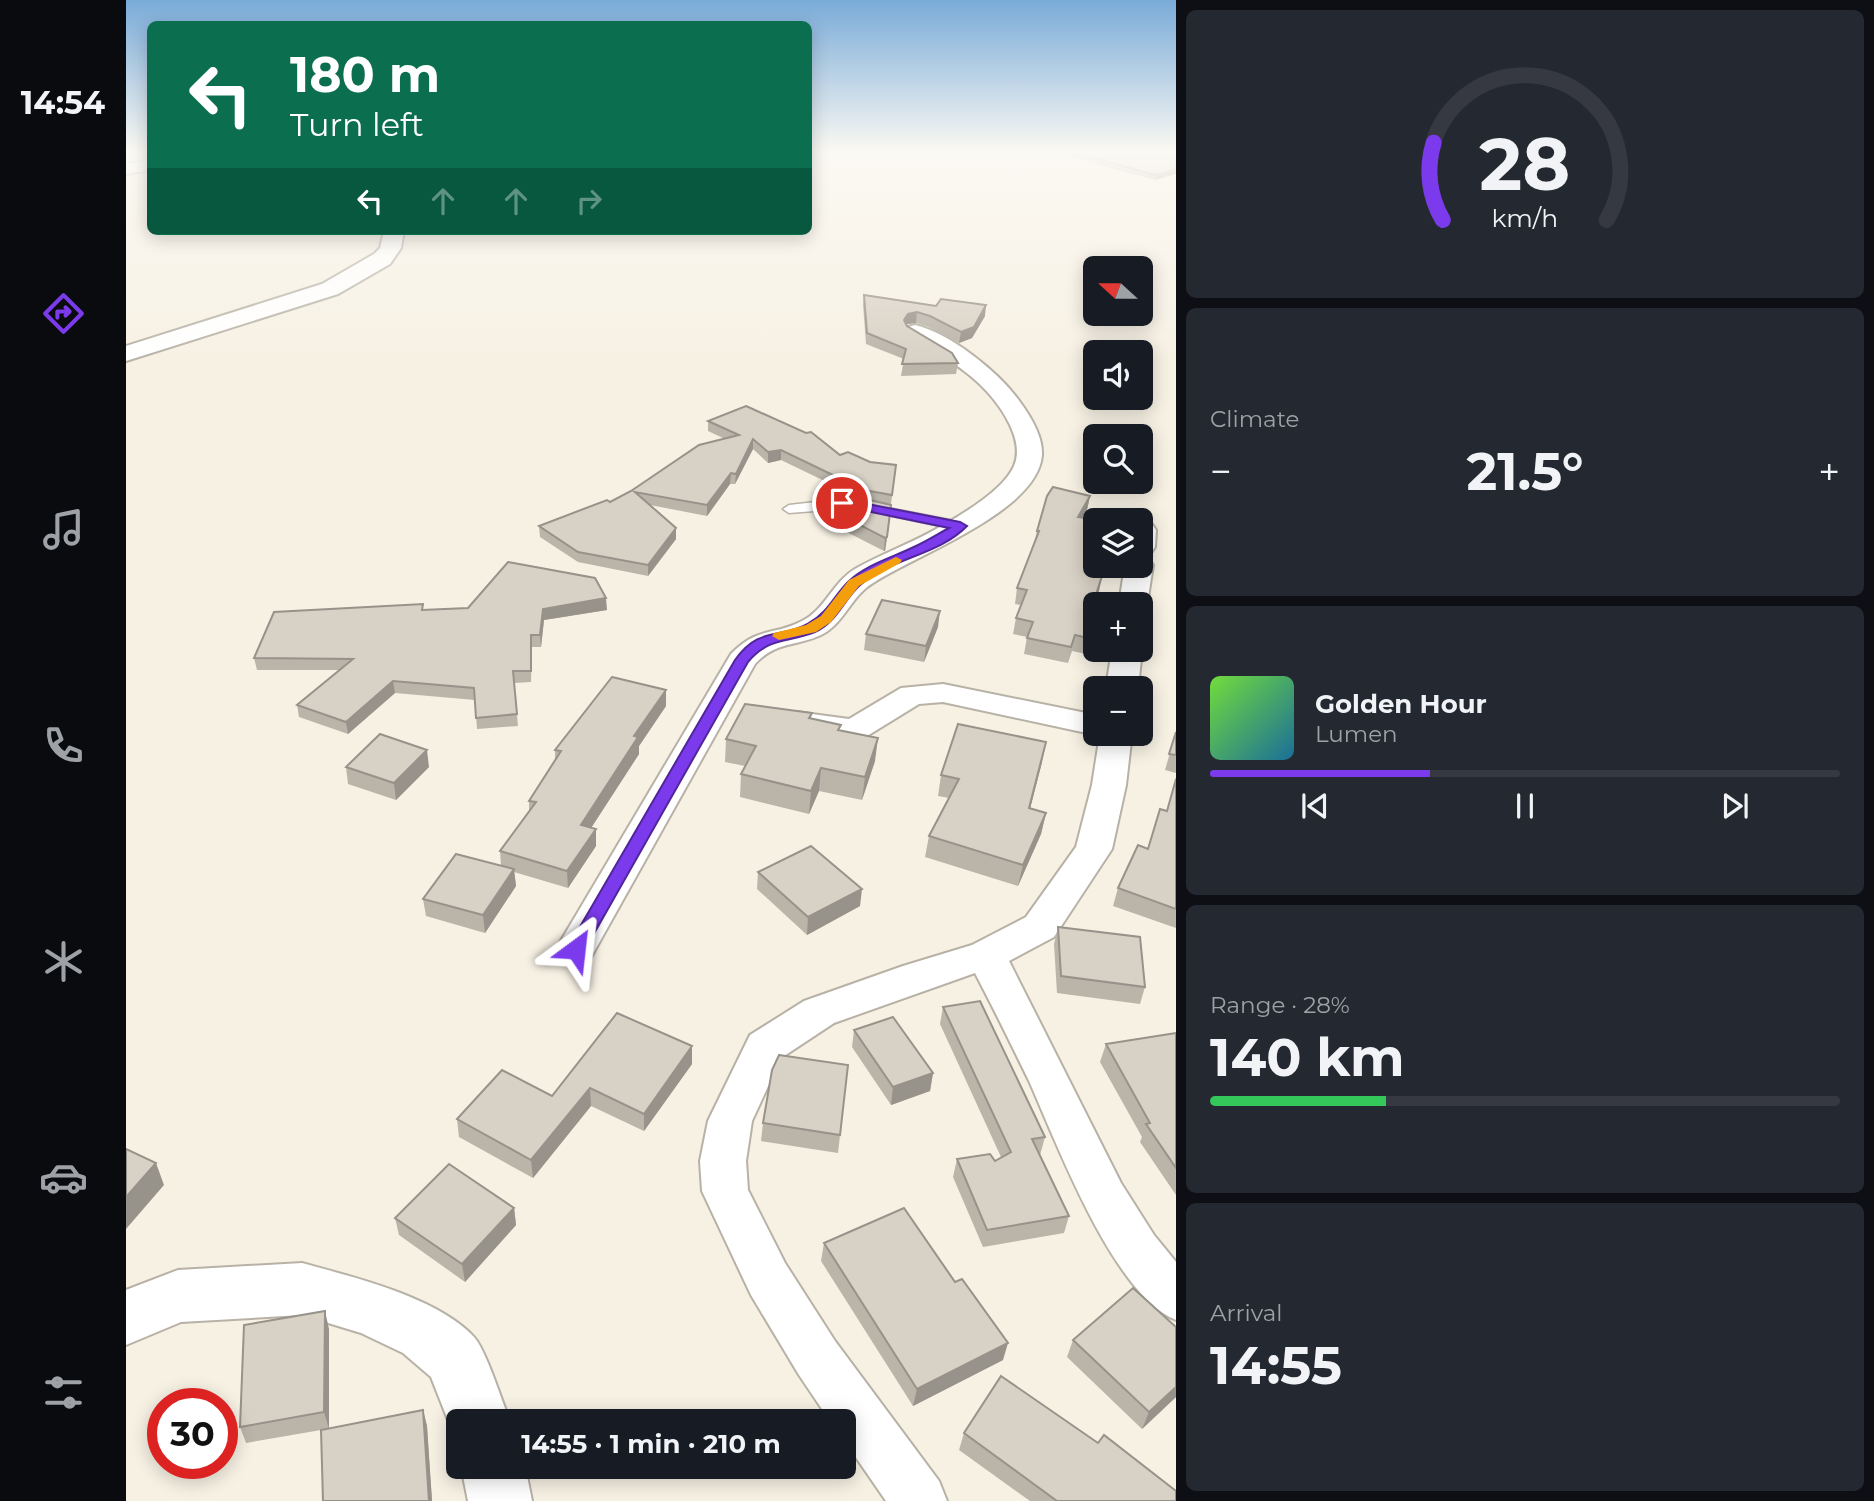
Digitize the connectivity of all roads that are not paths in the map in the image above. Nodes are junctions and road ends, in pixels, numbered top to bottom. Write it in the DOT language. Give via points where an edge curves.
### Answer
graph roads {
  1 [pos="393,235"];
  2 [pos="915,331"];
  3 [pos="126,354"];
  4 [pos="789,509"];
  5 [pos="960,526"];
  6 [pos="742,714"];
  7 [pos="1083,722"];
  8 [pos="1114,746"];
  9 [pos="576,949"];
  10 [pos="986,955"];
  11 [pos="1176,1297"];
  12 [pos="126,1318"];
  13 [pos="474,1409"];
  14 [pos="496,1479"];
  15 [pos="500,1501"];
  16 [pos="919,1501"];
  1 -- 3 [label="street" via="382,259 330,289"];
  2 -- 5 [label="street" via="976,366 997,385 1027,436 1030,453 1022,476"];
  4 -- 5 [label="lane" via="855,504"];
  5 -- 6 [label="street" via="854,583 826,619 811,629 759,642 742,660"];
  6 -- 7 [label="street" via="855,729 912,695 943,693"];
  6 -- 9 [label="street"];
  8 -- 10 [label="street" via="1094,849 1040,927"];
  10 -- 11 [label="street" via="1107,1203 1157,1280"];
  10 -- 16 [label="street" via="819,1012 765,1047 730,1121 723,1161 725,1191 768,1279 817,1358"];
  12 -- 13 [label="street" via="178,1296 302,1289 373,1310 425,1334 454,1358"];
  14 -- 15 [label="street"];
}
